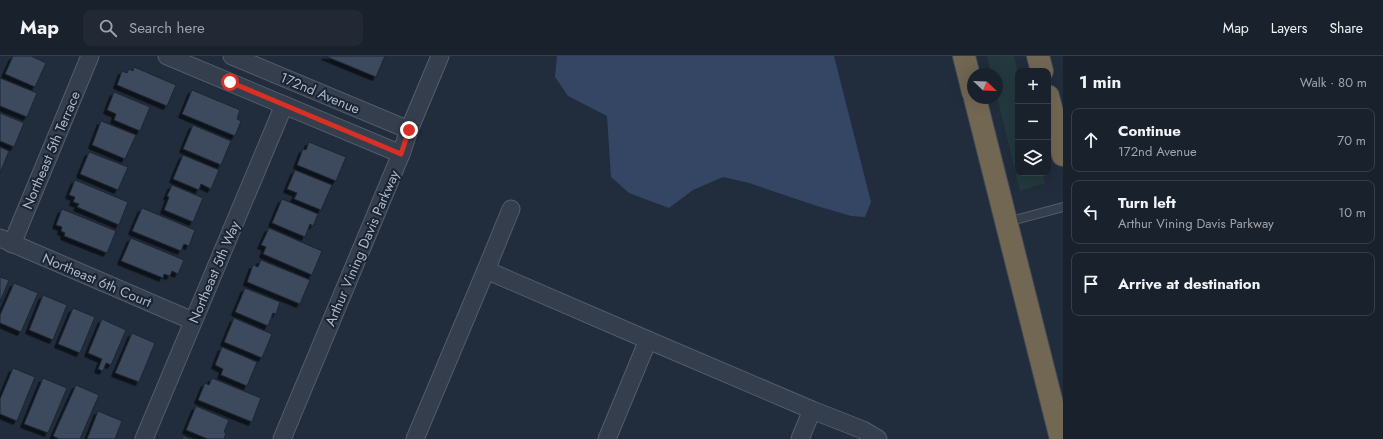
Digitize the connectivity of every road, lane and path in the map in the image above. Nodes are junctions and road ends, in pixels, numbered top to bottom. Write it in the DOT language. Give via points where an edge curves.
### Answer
graph roads {
  1 [pos="90,56"];
  2 [pos="167,56"];
  3 [pos="440,56"];
  4 [pos="964,56"];
  5 [pos="1038,56"];
  6 [pos="239,57"];
  7 [pos="967,68"];
  8 [pos="1041,68"];
  9 [pos="230,82"];
  10 [pos="976,104"];
  11 [pos="1050,104"];
  12 [pos="284,105"];
  13 [pos="409,130"];
  14 [pos="401,154"];
  15 [pos="1063,155"];
  16 [pos="1063,207"];
  17 [pos="511,209"];
  18 [pos="1006,222"];
  19 [pos="6,241"];
  20 [pos="486,270"];
  21 [pos="193,321"];
  22 [pos="648,340"];
  23 [pos="812,410"];
  24 [pos="144,439"];
  25 [pos="282,439"];
  26 [pos="415,439"];
  27 [pos="607,439"];
  28 [pos="800,439"];
  29 [pos="878,439"];
  30 [pos="1061,439"];
  1 -- 19 [label="street, Northeast 5th Terrace"];
  2 -- 9 [label="street, 172nd Avenue"];
  3 -- 13 [label="street, Arthur Vining Davis Parkway"];
  4 -- 7 [label="highway"];
  5 -- 8 [label="highway"];
  6 -- 9 [label="street"];
  6 -- 13 [label="street, 172nd Avenue"];
  9 -- 12 [label="street, 172nd Avenue"];
  10 -- 18 [label="highway"];
  11 -- 15 [label="highway"];
  12 -- 14 [label="street, 172nd Avenue"];
  12 -- 21 [label="street, Northeast 5th Way"];
  13 -- 14 [label="street, Arthur Vining Davis Parkway"];
  14 -- 25 [label="street, Arthur Vining Davis Parkway"];
  16 -- 18 [label="lane"];
  17 -- 20 [label="street"];
  18 -- 30 [label="highway"];
  19 -- 21 [label="street, Northeast 6th Court"];
  20 -- 22 [label="street"];
  20 -- 26 [label="street"];
  21 -- 24 [label="street, Northeast 5th Way"];
  22 -- 23 [label="street"];
  22 -- 27 [label="street"];
  23 -- 28 [label="street"];
  23 -- 29 [label="street" via="863,430"];
}
